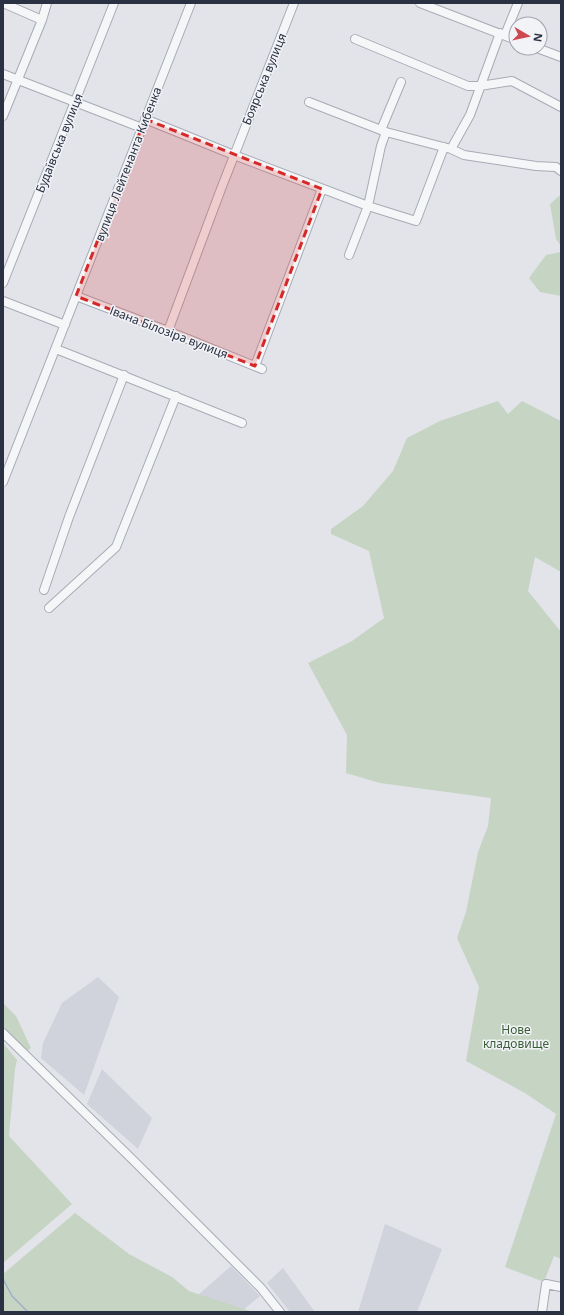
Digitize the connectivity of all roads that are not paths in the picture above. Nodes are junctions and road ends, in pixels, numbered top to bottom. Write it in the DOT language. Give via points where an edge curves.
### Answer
graph roads {
  1 [pos="3,3"];
  2 [pos="48,3"];
  3 [pos="114,3"];
  4 [pos="191,3"];
  5 [pos="294,3"];
  6 [pos="420,3"];
  7 [pos="518,3"];
  8 [pos="42,20"];
  9 [pos="502,34"];
  10 [pos="508,37"];
  11 [pos="355,40"];
  12 [pos="548,52"];
  13 [pos="561,57"];
  14 [pos="3,74"];
  15 [pos="18,80"];
  16 [pos="401,82"];
  17 [pos="480,86"];
  18 [pos="75,102"];
  19 [pos="309,102"];
  20 [pos="561,107"];
  21 [pos="3,116"];
  22 [pos="145,119"];
  23 [pos="142,128"];
  24 [pos="384,131"];
  25 [pos="448,148"];
  26 [pos="234,155"];
  27 [pos="561,171"];
  28 [pos="322,189"];
  29 [pos="368,206"];
  30 [pos="349,255"];
  31 [pos="3,283"];
  32 [pos="76,296"];
  33 [pos="3,302"];
  34 [pos="65,325"];
  35 [pos="168,331"];
  36 [pos="56,348"];
  37 [pos="124,375"];
  38 [pos="176,396"];
  39 [pos="242,423"];
  40 [pos="4,477"];
  41 [pos="44,590"];
  42 [pos="49,608"];
  43 [pos="3,1033"];
  44 [pos="561,1287"];
  45 [pos="280,1312"];
  46 [pos="542,1312"];
  1 -- 8 [label="street"];
  2 -- 8 [label="street"];
  3 -- 18 [label="street, Будаївська вулиця"];
  4 -- 22 [label="street, вулиця Лейтенанта Кибенка"];
  5 -- 26 [label="street, Боярська вулиця"];
  6 -- 9 [label="street"];
  7 -- 9 [label="street"];
  8 -- 15 [label="street"];
  9 -- 10 [label="street"];
  9 -- 17 [label="street"];
  11 -- 17 [label="street" via="468,86"];
  12 -- 13 [label="street"];
  14 -- 15 [label="street"];
  15 -- 18 [label="street"];
  15 -- 21 [label="street"];
  16 -- 24 [label="street"];
  17 -- 20 [label="street" via="512,81"];
  17 -- 25 [label="street" via="470,115"];
  18 -- 23 [label="street"];
  18 -- 31 [label="street, Будаївська вулиця"];
  19 -- 24 [label="street"];
  22 -- 23 [label="street, вулиця Лейтенанта Кибенка"];
  22 -- 26 [label="street"];
  23 -- 32 [label="street, вулиця Лейтенанта Кибенка"];
  24 -- 25 [label="street"];
  24 -- 29 [label="street"];
  25 -- 27 [label="street" via="464,155 556,167"];
  25 -- 29 [label="street" via="416,221"];
  26 -- 28 [label="street"];
  26 -- 35 [label="street, Боярська вулиця"];
  28 -- 29 [label="street"];
  28 -- 35 [label="street, Івана Білозіра вулиця" via="258,367"];
  29 -- 30 [label="street"];
  32 -- 34 [label="street, вулиця Лейтенанта Кибенка"];
  32 -- 35 [label="street, Івана Білозіра вулиця"];
  33 -- 34 [label="street"];
  34 -- 36 [label="street, вулиця Лейтенанта Кибенка"];
  36 -- 37 [label="street"];
  36 -- 40 [label="street"];
  37 -- 38 [label="street"];
  37 -- 41 [label="street" via="69,517"];
  38 -- 39 [label="street"];
  38 -- 42 [label="street" via="116,547"];
  43 -- 45 [label="street" via="133,1160 255,1283"];
  44 -- 46 [label="street" via="546,1284"];
}
